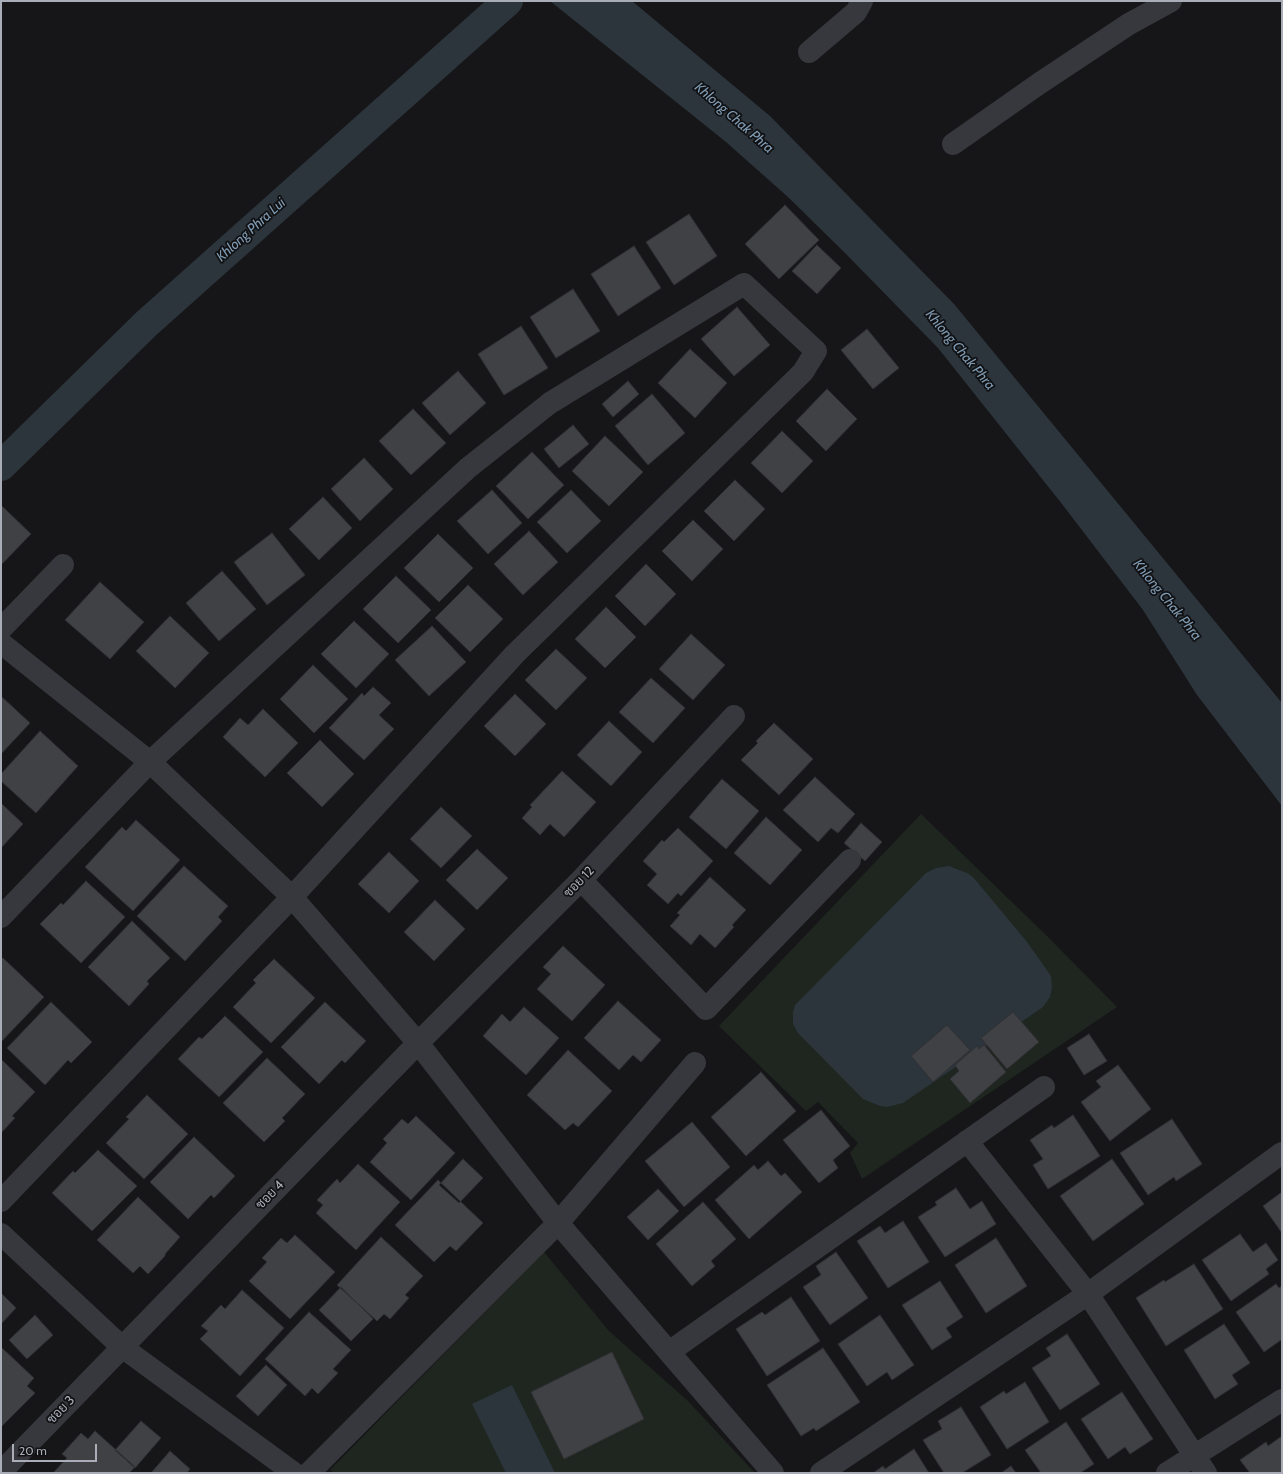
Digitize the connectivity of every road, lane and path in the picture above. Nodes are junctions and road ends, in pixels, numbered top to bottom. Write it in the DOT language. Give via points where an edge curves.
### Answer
graph roads {
  1 [pos="862,1"];
  2 [pos="1171,1"];
  3 [pos="809,52"];
  4 [pos="953,144"];
  5 [pos="63,565"];
  6 [pos="1,629"];
  7 [pos="1,643"];
  8 [pos="734,716"];
  9 [pos="150,762"];
  10 [pos="850,860"];
  11 [pos="581,880"];
  12 [pos="292,897"];
  13 [pos="1,917"];
  14 [pos="418,1043"];
  15 [pos="695,1063"];
  16 [pos="1044,1087"];
  17 [pos="967,1141"];
  18 [pos="1282,1153"];
  19 [pos="1,1202"];
  20 [pos="558,1223"];
  21 [pos="1,1234"];
  22 [pos="1088,1294"];
  23 [pos="122,1347"];
  24 [pos="669,1352"];
  25 [pos="1282,1400"];
  26 [pos="1200,1464"];
  27 [pos="1,1472"];
  28 [pos="294,1473"];
  29 [pos="309,1473"];
  30 [pos="773,1473"];
  31 [pos="821,1473"];
  32 [pos="1167,1473"];
  1 -- 3 [label="street" via="856,12"];
  2 -- 4 [label="street" via="1116,33"];
  5 -- 6 [label="street"];
  7 -- 9 [label="street"];
  8 -- 11 [label="street, ซอย 12"];
  9 -- 12 [label="street"];
  9 -- 12 [label="street" via="468,468 550,403 744,284 816,351 803,372 515,654"];
  9 -- 13 [label="street"];
  10 -- 11 [label="street" via="706,1009"];
  11 -- 14 [label="street, ซอย 12"];
  12 -- 14 [label="street"];
  12 -- 19 [label="street"];
  14 -- 20 [label="street"];
  14 -- 23 [label="street, ซอย 4"];
  15 -- 20 [label="street"];
  16 -- 17 [label="street"];
  17 -- 22 [label="street"];
  17 -- 24 [label="street"];
  18 -- 22 [label="street"];
  20 -- 24 [label="street"];
  20 -- 29 [label="street"];
  21 -- 23 [label="street"];
  22 -- 26 [label="street"];
  22 -- 31 [label="street"];
  23 -- 27 [label="street, ซอย 3"];
  23 -- 28 [label="street"];
  24 -- 30 [label="street"];
  25 -- 26 [label="street"];
  26 -- 32 [label="street"];
}
